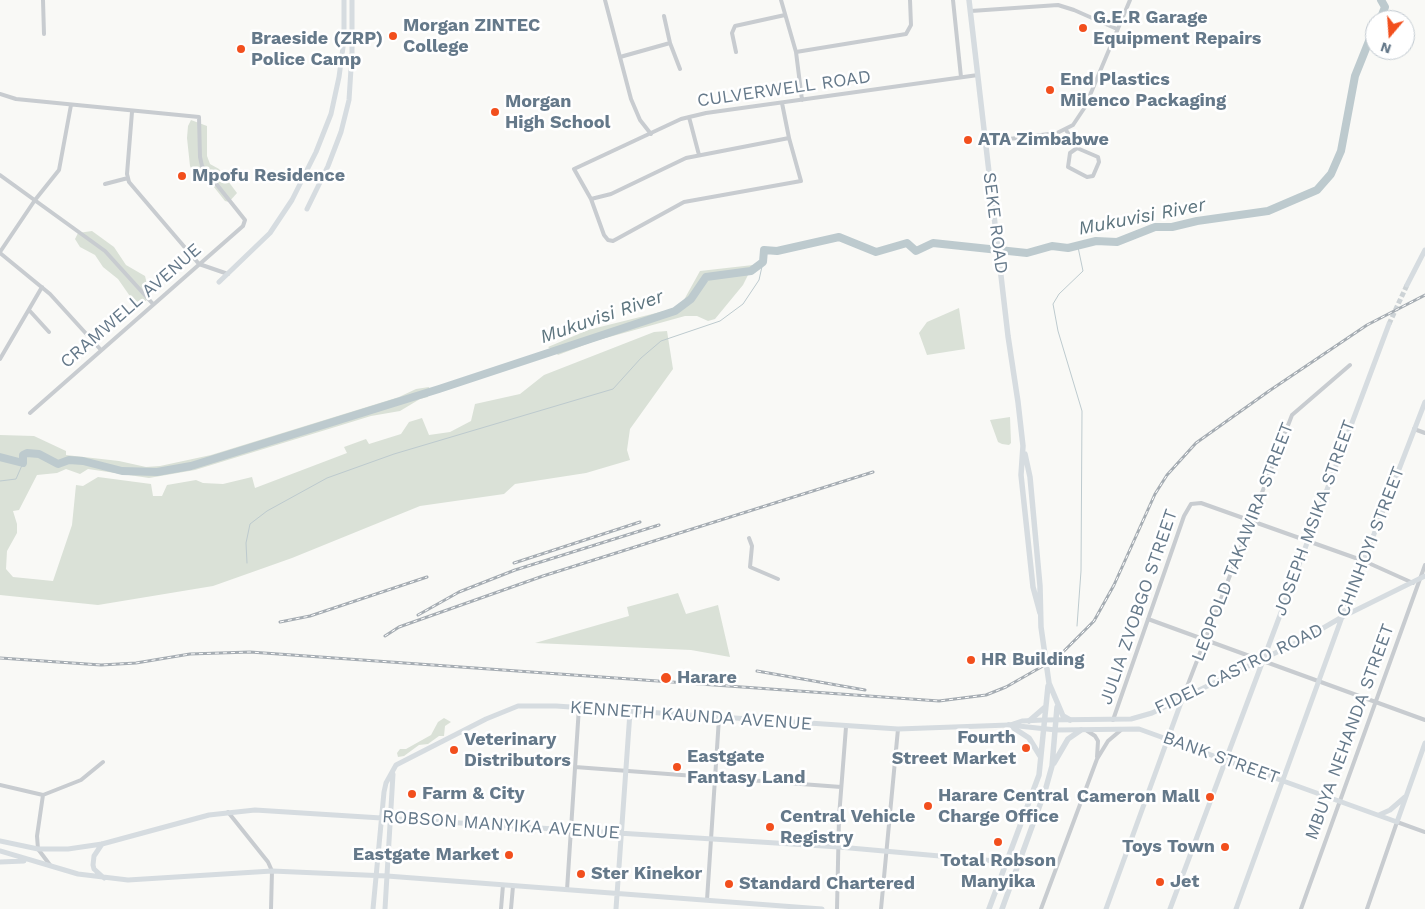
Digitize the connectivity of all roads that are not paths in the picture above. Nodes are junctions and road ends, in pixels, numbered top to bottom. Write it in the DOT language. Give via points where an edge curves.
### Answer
graph roads {
  1 [pos="43,0"];
  2 [pos="344,0"];
  3 [pos="352,0"];
  4 [pos="605,0"];
  5 [pos="781,0"];
  6 [pos="910,0"];
  7 [pos="953,0"];
  8 [pos="970,0"];
  9 [pos="1130,0"];
  10 [pos="970,11"];
  11 [pos="785,14"];
  12 [pos="664,16"];
  13 [pos="1118,29"];
  14 [pos="44,34"];
  15 [pos="670,43"];
  16 [pos="736,52"];
  17 [pos="796,52"];
  18 [pos="620,57"];
  19 [pos="680,69"];
  20 [pos="978,75"];
  21 [pos="961,77"];
  22 [pos="0,94"];
  23 [pos="802,100"];
  24 [pos="782,103"];
  25 [pos="71,105"];
  26 [pos="132,112"];
  27 [pos="689,117"];
  28 [pos="1066,130"];
  29 [pos="650,134"];
  30 [pos="788,138"];
  31 [pos="985,142"];
  32 [pos="1077,148"];
  33 [pos="699,155"];
  34 [pos="0,175"];
  35 [pos="128,178"];
  36 [pos="105,184"];
  37 [pos="591,199"];
  38 [pos="35,200"];
  39 [pos="307,209"];
  40 [pos="1425,250"];
  41 [pos="0,253"];
  42 [pos="199,264"];
  43 [pos="228,274"];
  44 [pos="220,282"];
  45 [pos="1407,284"];
  46 [pos="42,287"];
  47 [pos="153,304"];
  48 [pos="28,310"];
  49 [pos="1389,324"];
  50 [pos="48,332"];
  51 [pos="101,350"];
  52 [pos="0,359"];
  53 [pos="1350,365"];
  54 [pos="1425,402"];
  55 [pos="30,412"];
  56 [pos="1414,429"];
  57 [pos="1425,433"];
  58 [pos="1250,521"];
  59 [pos="749,538"];
  60 [pos="1307,541"];
  61 [pos="1364,562"];
  62 [pos="1425,565"];
  63 [pos="1425,576"];
  64 [pos="778,579"];
  65 [pos="1416,582"];
  66 [pos="1425,583"];
  67 [pos="1342,617"];
  68 [pos="1148,619"];
  69 [pos="1205,639"];
  70 [pos="1262,659"];
  71 [pos="1319,681"];
  72 [pos="1049,684"];
  73 [pos="1183,697"];
  74 [pos="1377,702"];
  75 [pos="1057,705"];
  76 [pos="579,707"];
  77 [pos="1044,708"];
  78 [pos="630,712"];
  79 [pos="720,718"];
  80 [pos="1043,720"];
  81 [pos="1057,720"];
  82 [pos="1070,720"];
  83 [pos="1113,720"];
  84 [pos="1425,720"];
  85 [pos="1029,721"];
  86 [pos="1009,725"];
  87 [pos="846,728"];
  88 [pos="1043,729"];
  89 [pos="898,730"];
  90 [pos="1056,730"];
  91 [pos="1083,730"];
  92 [pos="1121,730"];
  93 [pos="1168,738"];
  94 [pos="1425,743"];
  95 [pos="1040,758"];
  96 [pos="1097,759"];
  97 [pos="1226,760"];
  98 [pos="103,762"];
  99 [pos="1052,766"];
  100 [pos="575,767"];
  101 [pos="626,771"];
  102 [pos="392,773"];
  103 [pos="716,778"];
  104 [pos="1282,781"];
  105 [pos="0,786"];
  106 [pos="841,787"];
  107 [pos="1407,794"];
  108 [pos="43,795"];
  109 [pos="1340,802"];
  110 [pos="228,812"];
  111 [pos="1379,815"];
  112 [pos="382,817"];
  113 [pos="391,818"];
  114 [pos="1397,822"];
  115 [pos="571,830"];
  116 [pos="1425,832"];
  117 [pos="622,833"];
  118 [pos="711,840"];
  119 [pos="0,841"];
  120 [pos="102,844"];
  121 [pos="840,847"];
  122 [pos="38,850"];
  123 [pos="887,850"];
  124 [pos="0,851"];
  125 [pos="27,861"];
  126 [pos="1007,861"];
  127 [pos="0,862"];
  128 [pos="1018,863"];
  129 [pos="52,867"];
  130 [pos="272,871"];
  131 [pos="376,876"];
  132 [pos="387,876"];
  133 [pos="104,878"];
  134 [pos="503,885"];
  135 [pos="513,886"];
  136 [pos="567,890"];
  137 [pos="617,894"];
  138 [pos="707,900"];
  139 [pos="271,909"];
  140 [pos="373,909"];
  141 [pos="385,909"];
  142 [pos="501,909"];
  143 [pos="511,909"];
  144 [pos="616,909"];
  145 [pos="822,909"];
  146 [pos="837,909"];
  147 [pos="881,909"];
  148 [pos="989,909"];
  149 [pos="1002,909"];
  150 [pos="1041,909"];
  151 [pos="1106,909"];
  152 [pos="1170,909"];
  153 [pos="1236,909"];
  154 [pos="1301,909"];
  155 [pos="1367,909"];
  1 -- 14 [label="street"];
  2 -- 43 [label="main road" via="344,40 339,77 331,114 316,152 292,200 270,234"];
  3 -- 39 [label="main road" via="349,100 328,166"];
  4 -- 18 [label="street"];
  5 -- 11 [label="street"];
  6 -- 17 [label="street" via="911,28 906,34"];
  7 -- 21 [label="street"];
  8 -- 10 [label="main road, SEKE ROAD"];
  9 -- 13 [label="street"];
  10 -- 13 [label="street" via="1058,5"];
  10 -- 20 [label="main road, SEKE ROAD"];
  11 -- 16 [label="street" via="733,27"];
  11 -- 17 [label="street"];
  12 -- 15 [label="street"];
  13 -- 28 [label="street" via="1079,118"];
  15 -- 18 [label="street"];
  15 -- 19 [label="street"];
  17 -- 23 [label="street"];
  18 -- 29 [label="street" via="634,106"];
  20 -- 21 [label="street, CULVERWELL ROAD"];
  20 -- 31 [label="main road, SEKE ROAD"];
  21 -- 23 [label="street, CULVERWELL ROAD"];
  22 -- 25 [label="street"];
  23 -- 24 [label="street, CULVERWELL ROAD"];
  24 -- 27 [label="street, CULVERWELL ROAD"];
  24 -- 30 [label="street"];
  25 -- 26 [label="street"];
  25 -- 38 [label="street" via="60,167"];
  26 -- 35 [label="street"];
  26 -- 42 [label="street, CRAMWELL AVENUE" via="197,116 201,122 202,166 245,218 243,226"];
  27 -- 29 [label="street, CULVERWELL ROAD"];
  27 -- 33 [label="street"];
  28 -- 31 [label="street"];
  28 -- 32 [label="street"];
  29 -- 37 [label="street, CULVERWELL ROAD" via="574,170"];
  30 -- 33 [label="street"];
  30 -- 37 [label="street" via="801,181 684,202 613,242 604,234"];
  31 -- 72 [label="main road, SEKE ROAD" via="1023,446 1021,474 1033,587 1040,613"];
  32 -- 32 [label="street" via="1070,153 1068,167 1087,177 1093,176 1098,157"];
  33 -- 37 [label="street" via="686,158 611,194"];
  34 -- 38 [label="street"];
  35 -- 36 [label="street"];
  35 -- 42 [label="street"];
  38 -- 41 [label="street"];
  38 -- 47 [label="street" via="105,250"];
  40 -- 45 [label="main road"];
  41 -- 46 [label="street"];
  42 -- 43 [label="street"];
  42 -- 47 [label="street, CRAMWELL AVENUE"];
  43 -- 44 [label="main road"];
  46 -- 48 [label="street"];
  46 -- 51 [label="street" via="58,300"];
  47 -- 51 [label="street, CRAMWELL AVENUE"];
  48 -- 50 [label="street"];
  48 -- 52 [label="street"];
  49 -- 60 [label="main road, JOSEPH MSIKA STREET"];
  51 -- 55 [label="street, CRAMWELL AVENUE"];
  53 -- 58 [label="street, LEOPOLD TAKAWIRA STREET" via="1292,415"];
  54 -- 56 [label="main road, CHINHOYI STREET"];
  56 -- 57 [label="street"];
  56 -- 61 [label="main road, CHINHOYI STREET"];
  58 -- 60 [label="street"];
  58 -- 68 [label="street, JULIA ZVOBGO STREET" via="1201,503 1191,504"];
  58 -- 69 [label="street, LEOPOLD TAKAWIRA STREET"];
  59 -- 64 [label="street" via="752,544 750,567"];
  60 -- 61 [label="street"];
  60 -- 70 [label="main road, JOSEPH MSIKA STREET"];
  61 -- 65 [label="street"];
  61 -- 67 [label="main road, CHINHOYI STREET"];
  62 -- 65 [label="street, MBUYA NEHANDA STREET"];
  63 -- 65 [label="main road, FIDEL CASTRO ROAD"];
  65 -- 66 [label="street"];
  65 -- 67 [label="main road, FIDEL CASTRO ROAD"];
  65 -- 74 [label="street, MBUYA NEHANDA STREET"];
  67 -- 70 [label="main road, FIDEL CASTRO ROAD"];
  67 -- 71 [label="main road, CHINHOYI STREET"];
  68 -- 69 [label="street"];
  68 -- 83 [label="street, JULIA ZVOBGO STREET"];
  69 -- 70 [label="street"];
  69 -- 73 [label="street, LEOPOLD TAKAWIRA STREET"];
  70 -- 71 [label="street"];
  70 -- 73 [label="main road, FIDEL CASTRO ROAD"];
  70 -- 97 [label="main road, JOSEPH MSIKA STREET"];
  71 -- 74 [label="street"];
  71 -- 104 [label="main road, CHINHOYI STREET"];
  72 -- 75 [label="main road"];
  72 -- 77 [label="main road"];
  73 -- 83 [label="main road, FIDEL CASTRO ROAD" via="1152,713"];
  73 -- 93 [label="main road, LEOPOLD TAKAWIRA STREET"];
  74 -- 84 [label="street"];
  74 -- 109 [label="street, MBUYA NEHANDA STREET"];
  75 -- 81 [label="main road"];
  75 -- 82 [label="main road" via="1063,716"];
  76 -- 78 [label="main road, KENNETH KAUNDA AVENUE"];
  76 -- 100 [label="street"];
  76 -- 102 [label="main road, KENNETH KAUNDA AVENUE" via="527,705 508,709 405,759 396,764"];
  77 -- 80 [label="main road"];
  77 -- 85 [label="main road"];
  78 -- 79 [label="main road, KENNETH KAUNDA AVENUE"];
  78 -- 101 [label="main road"];
  79 -- 87 [label="main road, KENNETH KAUNDA AVENUE"];
  79 -- 103 [label="street"];
  80 -- 81 [label="main road, FIDEL CASTRO ROAD"];
  80 -- 85 [label="main road, FIDEL CASTRO ROAD"];
  80 -- 88 [label="main road"];
  81 -- 82 [label="main road, FIDEL CASTRO ROAD"];
  81 -- 90 [label="main road"];
  82 -- 83 [label="main road, FIDEL CASTRO ROAD"];
  85 -- 86 [label="main road, FIDEL CASTRO ROAD"];
  86 -- 88 [label="main road, BANK STREET"];
  86 -- 89 [label="main road, KENNETH KAUNDA AVENUE"];
  86 -- 95 [label="main road" via="1029,738"];
  87 -- 89 [label="main road, KENNETH KAUNDA AVENUE"];
  87 -- 106 [label="street"];
  88 -- 90 [label="main road, BANK STREET"];
  88 -- 95 [label="main road"];
  89 -- 123 [label="street"];
  90 -- 91 [label="main road, BANK STREET"];
  90 -- 99 [label="main road"];
  91 -- 92 [label="main road, BANK STREET"];
  91 -- 96 [label="street" via="1098,741"];
  91 -- 99 [label="main road" via="1068,739"];
  92 -- 93 [label="main road, BANK STREET" via="1139,729"];
  92 -- 96 [label="street" via="1108,741"];
  93 -- 97 [label="main road, BANK STREET"];
  93 -- 151 [label="main road, LEOPOLD TAKAWIRA STREET"];
  94 -- 107 [label="main road"];
  95 -- 126 [label="main road" via="1033,792"];
  96 -- 150 [label="street"];
  97 -- 104 [label="main road, BANK STREET"];
  97 -- 152 [label="main road, JOSEPH MSIKA STREET"];
  98 -- 108 [label="street" via="81,780"];
  99 -- 128 [label="main road"];
  100 -- 101 [label="street"];
  100 -- 115 [label="street"];
  101 -- 103 [label="street"];
  101 -- 117 [label="main road"];
  102 -- 112 [label="main road" via="386,783"];
  102 -- 113 [label="main road"];
  103 -- 106 [label="street"];
  103 -- 118 [label="street"];
  104 -- 109 [label="main road, BANK STREET"];
  104 -- 153 [label="main road, CHINHOYI STREET"];
  105 -- 108 [label="street"];
  106 -- 121 [label="street"];
  107 -- 111 [label="main road" via="1398,804"];
  107 -- 114 [label="main road"];
  108 -- 122 [label="street"];
  109 -- 111 [label="main road, BANK STREET"];
  109 -- 154 [label="street, MBUYA NEHANDA STREET"];
  110 -- 112 [label="main road, ROBSON MANYIKA AVENUE" via="255,810"];
  110 -- 120 [label="main road, ROBSON MANYIKA AVENUE"];
  110 -- 130 [label="street"];
  111 -- 114 [label="main road, BANK STREET"];
  112 -- 113 [label="main road, ROBSON MANYIKA AVENUE"];
  112 -- 131 [label="main road"];
  113 -- 115 [label="main road, ROBSON MANYIKA AVENUE"];
  113 -- 132 [label="main road"];
  114 -- 116 [label="street, BANK STREET"];
  114 -- 155 [label="street"];
  115 -- 117 [label="main road, ROBSON MANYIKA AVENUE"];
  115 -- 136 [label="street"];
  117 -- 118 [label="main road, ROBSON MANYIKA AVENUE"];
  117 -- 137 [label="main road"];
  118 -- 121 [label="main road, ROBSON MANYIKA AVENUE"];
  118 -- 138 [label="street"];
  119 -- 122 [label="main road, ROBSON MANYIKA AVENUE"];
  120 -- 122 [label="main road, ROBSON MANYIKA AVENUE"];
  120 -- 133 [label="main road" via="94,856 93,865"];
  121 -- 123 [label="main road, ROBSON MANYIKA AVENUE"];
  121 -- 146 [label="street"];
  122 -- 129 [label="street"];
  123 -- 126 [label="main road, ROBSON MANYIKA AVENUE"];
  123 -- 147 [label="street"];
  124 -- 125 [label="main road"];
  125 -- 127 [label="main road"];
  125 -- 129 [label="main road"];
  126 -- 128 [label="main road, ROBSON MANYIKA AVENUE"];
  126 -- 148 [label="main road"];
  128 -- 149 [label="main road"];
  129 -- 133 [label="main road"];
  130 -- 131 [label="main road"];
  130 -- 133 [label="main road" via="162,880"];
  130 -- 139 [label="street"];
  131 -- 132 [label="main road"];
  131 -- 140 [label="main road"];
  132 -- 134 [label="main road"];
  132 -- 141 [label="main road"];
  134 -- 135 [label="main road"];
  134 -- 142 [label="street"];
  135 -- 136 [label="main road"];
  135 -- 143 [label="street"];
  136 -- 137 [label="main road"];
  137 -- 138 [label="main road"];
  137 -- 144 [label="main road"];
  138 -- 145 [label="main road"];
}
